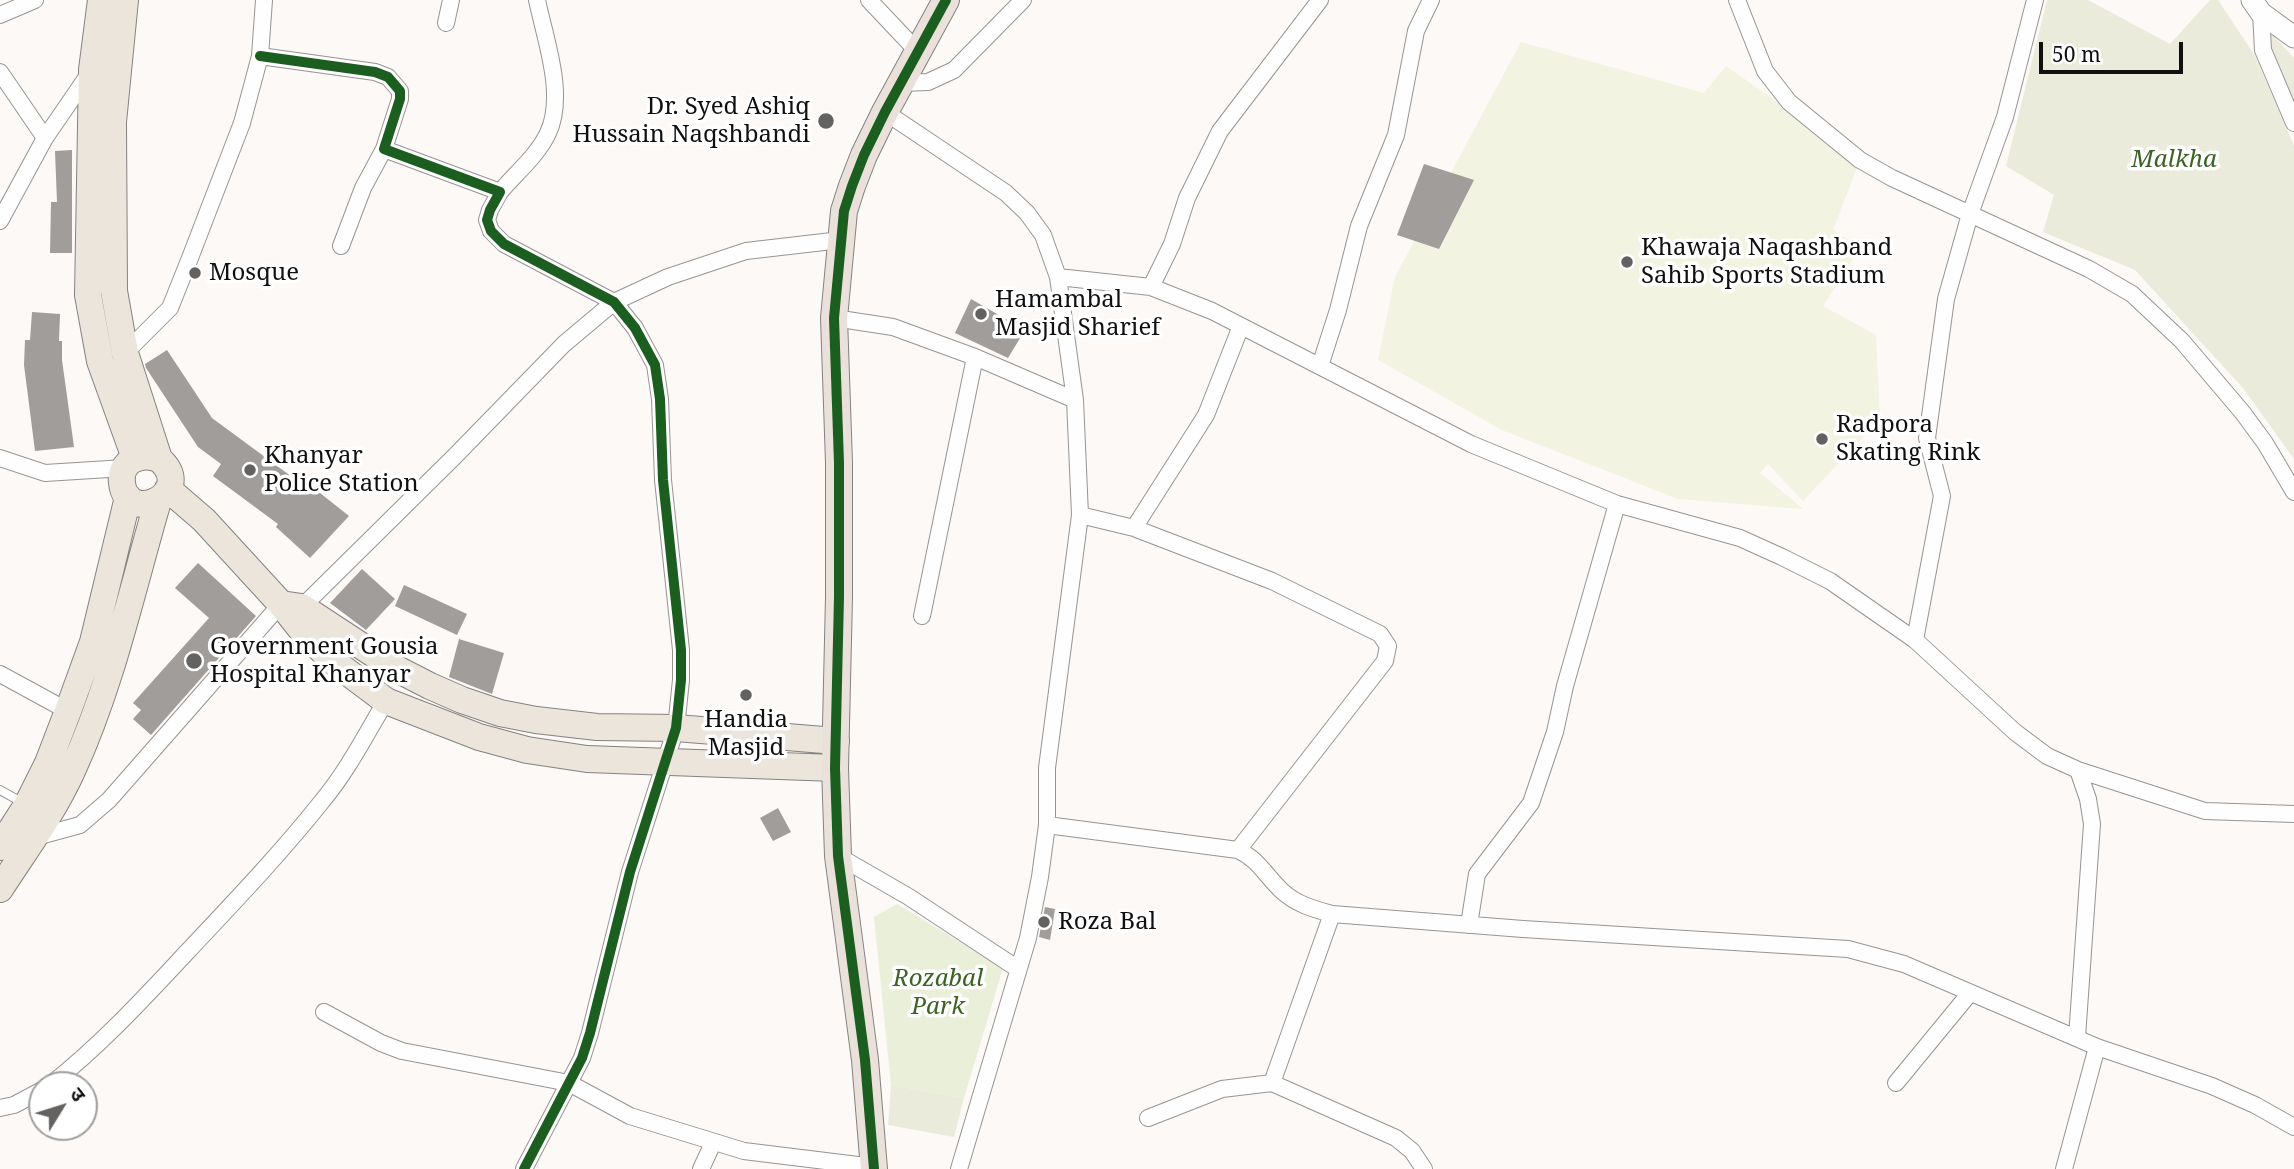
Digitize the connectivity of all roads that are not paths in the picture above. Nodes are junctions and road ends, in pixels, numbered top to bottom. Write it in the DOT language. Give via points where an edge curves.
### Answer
graph roads {
  1 [pos="35,0"];
  2 [pos="101,0"];
  3 [pos="125,0"];
  4 [pos="264,0"];
  5 [pos="451,0"];
  6 [pos="537,0"];
  7 [pos="869,0"];
  8 [pos="946,0"];
  9 [pos="1023,0"];
  10 [pos="1320,0"];
  11 [pos="1431,0"];
  12 [pos="1737,0"];
  13 [pos="2035,0"];
  14 [pos="2256,6"];
  15 [pos="0,15"];
  16 [pos="446,23"];
  17 [pos="2294,37"];
  18 [pos="919,53"];
  19 [pos="260,56"];
  20 [pos="92,70"];
  21 [pos="0,72"];
  22 [pos="901,83"];
  23 [pos="885,112"];
  24 [pos="2294,123"];
  25 [pos="44,138"];
  26 [pos="384,149"];
  27 [pos="500,192"];
  28 [pos="1970,214"];
  29 [pos="0,221"];
  30 [pos="841,240"];
  31 [pos="341,246"];
  32 [pos="1058,276"];
  33 [pos="1151,287"];
  34 [pos="614,302"];
  35 [pos="834,318"];
  36 [pos="1241,326"];
  37 [pos="125,353"];
  38 [pos="975,357"];
  39 [pos="1321,366"];
  40 [pos="1075,400"];
  41 [pos="0,457"];
  42 [pos="140,462"];
  43 [pos="2294,492"];
  44 [pos="163,495"];
  45 [pos="128,496"];
  46 [pos="1617,504"];
  47 [pos="1080,515"];
  48 [pos="1134,528"];
  49 [pos="291,605"];
  50 [pos="922,615"];
  51 [pos="1915,640"];
  52 [pos="0,674"];
  53 [pos="386,701"];
  54 [pos="68,711"];
  55 [pos="676,728"];
  56 [pos="836,741"];
  57 [pos="666,761"];
  58 [pos="835,768"];
  59 [pos="2078,770"];
  60 [pos="0,790"];
  61 [pos="27,805"];
  62 [pos="2294,814"];
  63 [pos="1046,825"];
  64 [pos="36,837"];
  65 [pos="0,847"];
  66 [pos="1238,850"];
  67 [pos="838,856"];
  68 [pos="0,889"];
  69 [pos="1332,914"];
  70 [pos="1469,925"];
  71 [pos="1018,969"];
  72 [pos="1970,993"];
  73 [pos="324,1012"];
  74 [pos="2077,1037"];
  75 [pos="2097,1047"];
  76 [pos="68,1071"];
  77 [pos="569,1083"];
  78 [pos="1272,1083"];
  79 [pos="1896,1083"];
  80 [pos="28,1097"];
  81 [pos="0,1108"];
  82 [pos="1148,1118"];
  83 [pos="2294,1127"];
  84 [pos="713,1143"];
  85 [pos="874,1168"];
  86 [pos="524,1169"];
  87 [pos="701,1169"];
  88 [pos="959,1169"];
  89 [pos="1424,1169"];
  90 [pos="2064,1169"];
  1 -- 15 [label="street"];
  2 -- 20 [label="main road"];
  3 -- 37 [label="main road" via="114,121 114,291"];
  4 -- 19 [label="street"];
  5 -- 16 [label="street"];
  6 -- 27 [label="street" via="549,54 554,112 548,133"];
  7 -- 18 [label="street"];
  8 -- 18 [label="highway"];
  9 -- 22 [label="street" via="954,70 928,82"];
  10 -- 33 [label="street" via="1220,131"];
  11 -- 39 [label="street" via="1416,31 1396,135 1359,226"];
  12 -- 28 [label="street" via="1765,71 1789,102 1860,160"];
  13 -- 28 [label="street" via="2005,117"];
  14 -- 17 [label="street"];
  14 -- 24 [label="street" via="2263,50"];
  18 -- 22 [label="highway"];
  19 -- 26 [label="street" via="388,77 400,91 400,99"];
  19 -- 37 [label="street" via="242,123 170,308"];
  20 -- 25 [label="street"];
  20 -- 42 [label="main road" via="88,295 100,361"];
  21 -- 25 [label="street"];
  22 -- 23 [label="highway"];
  23 -- 30 [label="highway" via="852,186"];
  23 -- 32 [label="street" via="1027,213"];
  25 -- 29 [label="street"];
  26 -- 27 [label="street"];
  26 -- 31 [label="street"];
  27 -- 34 [label="street" via="487,220 497,238"];
  28 -- 43 [label="street" via="2132,294 2182,341 2243,413"];
  28 -- 51 [label="street" via="1946,299 1927,438 1942,496"];
  30 -- 34 [label="street" via="746,251 668,277"];
  30 -- 35 [label="highway"];
  32 -- 33 [label="street"];
  32 -- 40 [label="street"];
  33 -- 36 [label="street"];
  34 -- 49 [label="street" via="564,344 455,456"];
  34 -- 55 [label="street" via="655,365 660,399 663,480 681,650"];
  35 -- 38 [label="street" via="893,327"];
  35 -- 56 [label="highway" via="839,583"];
  36 -- 39 [label="street"];
  36 -- 48 [label="street" via="1206,415"];
  37 -- 42 [label="main road"];
  38 -- 40 [label="street"];
  38 -- 50 [label="street"];
  39 -- 46 [label="street" via="1471,444"];
  40 -- 47 [label="street"];
  41 -- 42 [label="street" via="45,473"];
  42 -- 44 [label="main road" via="168,469"];
  42 -- 45 [label="main road" via="122,483"];
  44 -- 45 [label="main road" via="142,504"];
  44 -- 49 [label="main road" via="204,520"];
  44 -- 64 [label="main road" via="97,709 71,773"];
  45 -- 54 [label="main road" via="93,642"];
  46 -- 51 [label="street" via="1740,538 1782,557 1830,582"];
  46 -- 70 [label="street" via="1531,803 1477,874"];
  47 -- 48 [label="street"];
  47 -- 63 [label="street" via="1047,768"];
  48 -- 66 [label="street" via="1272,581 1380,634 1388,646 1385,661"];
  49 -- 53 [label="main road" via="304,633"];
  49 -- 55 [label="main road" via="395,668 500,713 597,727"];
  49 -- 64 [label="street" via="110,800 80,825"];
  51 -- 59 [label="street" via="2015,732 2046,756"];
  52 -- 54 [label="street"];
  53 -- 57 [label="main road" via="527,750 587,759"];
  53 -- 76 [label="street" via="337,781 270,863"];
  54 -- 61 [label="main road"];
  55 -- 56 [label="main road"];
  55 -- 57 [label="street"];
  56 -- 58 [label="highway"];
  57 -- 58 [label="main road"];
  57 -- 77 [label="street" via="630,872 590,1033"];
  58 -- 67 [label="highway"];
  59 -- 62 [label="street" via="2205,811"];
  59 -- 74 [label="street" via="2088,799 2092,837"];
  60 -- 61 [label="lane"];
  61 -- 65 [label="main road"];
  63 -- 66 [label="street"];
  63 -- 71 [label="street" via="1035,908"];
  64 -- 68 [label="main road"];
  66 -- 69 [label="street" via="1256,860 1293,899"];
  67 -- 71 [label="street"];
  67 -- 85 [label="highway"];
  69 -- 70 [label="street"];
  69 -- 78 [label="street"];
  70 -- 72 [label="street" via="1848,950 1903,964"];
  71 -- 88 [label="street"];
  72 -- 74 [label="street"];
  72 -- 79 [label="street"];
  73 -- 77 [label="street" via="402,1051"];
  74 -- 75 [label="street"];
  75 -- 83 [label="street" via="2212,1086"];
  75 -- 90 [label="street"];
  77 -- 84 [label="street" via="630,1116"];
  77 -- 86 [label="street"];
  78 -- 82 [label="street" via="1222,1089"];
  78 -- 89 [label="street" via="1396,1138"];
  80 -- 81 [label="street"];
  84 -- 85 [label="street"];
  84 -- 87 [label="street"];
}
